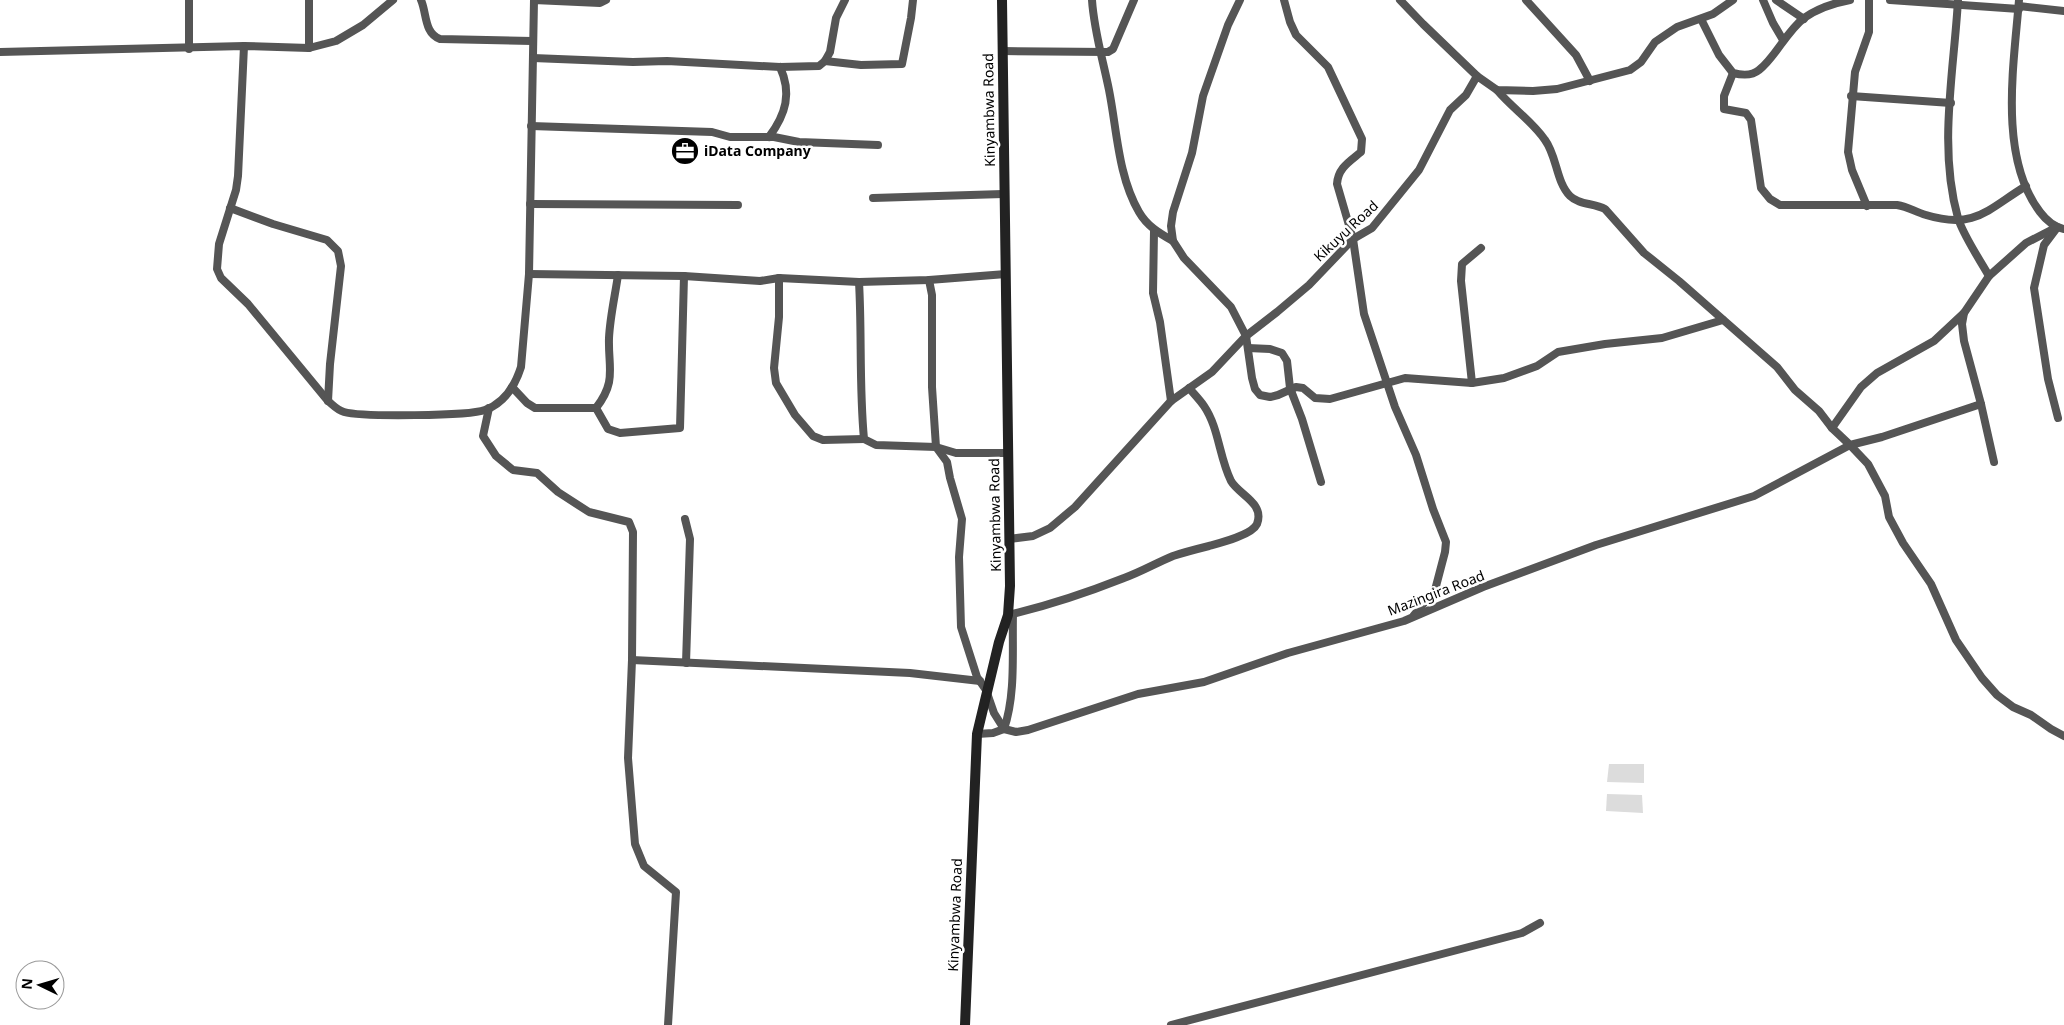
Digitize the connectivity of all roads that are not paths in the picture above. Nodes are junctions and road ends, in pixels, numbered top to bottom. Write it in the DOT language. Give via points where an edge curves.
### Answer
graph roads {
  1 [pos="189,0"];
  2 [pos="309,0"];
  3 [pos="393,0"];
  4 [pos="420,0"];
  5 [pos="606,0"];
  6 [pos="845,0"];
  7 [pos="913,0"];
  8 [pos="1002,0"];
  9 [pos="1092,0"];
  10 [pos="1134,0"];
  11 [pos="1240,0"];
  12 [pos="1284,0"];
  13 [pos="1400,0"];
  14 [pos="1526,0"];
  15 [pos="1733,0"];
  16 [pos="1763,0"];
  17 [pos="1776,0"];
  18 [pos="1850,0"];
  19 [pos="1869,0"];
  20 [pos="1890,0"];
  21 [pos="1958,2"];
  22 [pos="2019,5"];
  23 [pos="2064,10"];
  24 [pos="1701,19"];
  25 [pos="1804,19"];
  26 [pos="1783,40"];
  27 [pos="532,41"];
  28 [pos="244,46"];
  29 [pos="189,48"];
  30 [pos="309,48"];
  31 [pos="1002,51"];
  32 [pos="0,52"];
  33 [pos="1100,52"];
  34 [pos="533,58"];
  35 [pos="825,60"];
  36 [pos="780,67"];
  37 [pos="1733,73"];
  38 [pos="1477,76"];
  39 [pos="1590,81"];
  40 [pos="1498,90"];
  41 [pos="1851,96"];
  42 [pos="1951,103"];
  43 [pos="531,126"];
  44 [pos="769,137"];
  45 [pos="878,145"];
  46 [pos="2026,186"];
  47 [pos="1003,194"];
  48 [pos="874,198"];
  49 [pos="530,204"];
  50 [pos="738,205"];
  51 [pos="1867,206"];
  52 [pos="230,208"];
  53 [pos="1959,220"];
  54 [pos="2060,228"];
  55 [pos="1154,231"];
  56 [pos="1353,239"];
  57 [pos="1173,241"];
  58 [pos="1482,248"];
  59 [pos="529,274"];
  60 [pos="1006,274"];
  61 [pos="618,275"];
  62 [pos="684,276"];
  63 [pos="1989,276"];
  64 [pos="779,278"];
  65 [pos="929,280"];
  66 [pos="859,282"];
  67 [pos="1964,313"];
  68 [pos="1723,320"];
  69 [pos="1246,336"];
  70 [pos="1248,348"];
  71 [pos="1387,383"];
  72 [pos="1472,383"];
  73 [pos="512,387"];
  74 [pos="1189,388"];
  75 [pos="1290,388"];
  76 [pos="328,401"];
  77 [pos="1171,402"];
  78 [pos="1981,404"];
  79 [pos="489,408"];
  80 [pos="596,408"];
  81 [pos="2058,418"];
  82 [pos="1832,428"];
  83 [pos="864,439"];
  84 [pos="1850,445"];
  85 [pos="936,448"];
  86 [pos="1008,453"];
  87 [pos="1994,462"];
  88 [pos="1321,482"];
  89 [pos="686,519"];
  90 [pos="1009,539"];
  91 [pos="1010,614"];
  92 [pos="1414,615"];
  93 [pos="632,660"];
  94 [pos="686,663"];
  95 [pos="980,681"];
  96 [pos="986,690"];
  97 [pos="1004,729"];
  98 [pos="977,734"];
  99 [pos="2064,736"];
  100 [pos="1540,923"];
  101 [pos="668,1025"];
  102 [pos="965,1025"];
  103 [pos="1171,1025"];
  1 -- 29 [label="street"];
  2 -- 30 [label="street"];
  3 -- 30 [label="street" via="363,25 336,41"];
  4 -- 27 [label="street" via="428,28 440,39"];
  5 -- 27 [label="street" via="600,3 534,0"];
  6 -- 35 [label="street" via="836,18 830,52"];
  7 -- 35 [label="street" via="902,64 861,65"];
  8 -- 31 [label="street, Kinyambwa Road"];
  9 -- 33 [label="street"];
  10 -- 33 [label="street" via="1113,49"];
  11 -- 57 [label="street" via="1228,24 1203,96 1192,153 1173,212"];
  12 -- 56 [label="street" via="1296,35 1328,67 1362,139 1361,152 1341,168 1337,184"];
  13 -- 38 [label="street"];
  14 -- 39 [label="street" via="1576,55"];
  15 -- 24 [label="street"];
  16 -- 26 [label="street"];
  17 -- 25 [label="street"];
  18 -- 25 [label="street" via="1823,7"];
  19 -- 41 [label="street" via="1869,32 1855,72"];
  20 -- 21 [label="street"];
  21 -- 22 [label="street"];
  21 -- 42 [label="street"];
  22 -- 23 [label="street"];
  22 -- 46 [label="street" via="2013,127 2016,154"];
  24 -- 37 [label="street" via="1719,55"];
  24 -- 39 [label="street" via="1677,27 1655,42 1641,62 1630,70"];
  25 -- 26 [label="street"];
  26 -- 37 [label="street" via="1758,71 1744,75"];
  27 -- 34 [label="street"];
  28 -- 29 [label="street"];
  28 -- 30 [label="street"];
  28 -- 52 [label="street" via="238,176"];
  29 -- 32 [label="street"];
  31 -- 33 [label="street"];
  31 -- 47 [label="street, Kinyambwa Road"];
  33 -- 55 [label="street" via="1124,174 1139,212"];
  34 -- 36 [label="street"];
  34 -- 43 [label="street"];
  35 -- 36 [label="street" via="819,66"];
  36 -- 44 [label="street" via="787,85 787,96 778,124"];
  37 -- 51 [label="street" via="1724,96 1724,109 1746,113 1751,120 1759,180 1770,199 1780,205"];
  38 -- 40 [label="street"];
  38 -- 56 [label="street, Kikuyu Road" via="1466,95 1450,110 1419,170 1372,228"];
  39 -- 40 [label="street" via="1557,89"];
  40 -- 68 [label="street" via="1546,140 1568,195 1576,201 1605,209 1644,254"];
  41 -- 42 [label="street"];
  41 -- 51 [label="street" via="1848,152"];
  42 -- 53 [label="street" via="1948,145"];
  43 -- 44 [label="street"];
  43 -- 49 [label="street"];
  44 -- 45 [label="street" via="798,142"];
  46 -- 53 [label="street" via="1991,211"];
  46 -- 54 [label="street" via="2043,216"];
  47 -- 48 [label="street"];
  47 -- 60 [label="street, Kinyambwa Road"];
  49 -- 50 [label="street"];
  49 -- 59 [label="street"];
  51 -- 53 [label="street" via="1897,205 1910,207 1924,215"];
  52 -- 76 [label="street" via="216,260 221,278 248,304"];
  52 -- 76 [label="street" via="318,236 338,251 341,266"];
  53 -- 63 [label="street"];
  54 -- 63 [label="street" via="2026,243"];
  54 -- 81 [label="street" via="2044,245 2034,288 2048,379"];
  55 -- 57 [label="street"];
  55 -- 77 [label="street" via="1154,293"];
  56 -- 69 [label="street, Kikuyu Road" via="1309,285"];
  56 -- 71 [label="street" via="1364,314"];
  57 -- 69 [label="street" via="1202,278 1231,307"];
  58 -- 72 [label="street" via="1462,264"];
  59 -- 61 [label="street"];
  59 -- 73 [label="street" via="521,367"];
  60 -- 65 [label="street"];
  60 -- 86 [label="street, Kinyambwa Road"];
  61 -- 62 [label="street"];
  61 -- 80 [label="street" via="609,337 611,379"];
  62 -- 64 [label="street" via="760,281"];
  62 -- 80 [label="street" via="680,428 620,433 608,429"];
  63 -- 67 [label="street"];
  64 -- 66 [label="street"];
  64 -- 83 [label="street" via="776,383 795,415 813,436 823,440"];
  65 -- 66 [label="street"];
  65 -- 85 [label="street"];
  66 -- 83 [label="street"];
  67 -- 78 [label="street" via="1964,341"];
  67 -- 82 [label="street" via="1934,341 1876,373 1861,387"];
  68 -- 72 [label="street" via="1662,338 1558,352 1537,366 1504,378"];
  68 -- 82 [label="street" via="1777,367"];
  69 -- 70 [label="street"];
  69 -- 74 [label="street, Kikuyu Road" via="1212,372"];
  70 -- 75 [label="street" via="1282,353 1287,361"];
  70 -- 75 [label="street" via="1252,378 1260,395 1270,397"];
  71 -- 72 [label="street" via="1405,378"];
  71 -- 75 [label="street" via="1330,399 1315,398 1300,387"];
  71 -- 92 [label="street" via="1446,542 1435,590"];
  73 -- 79 [label="street" via="506,396"];
  73 -- 80 [label="street" via="535,408"];
  74 -- 77 [label="street, Kikuyu Road"];
  74 -- 91 [label="street" via="1205,406 1232,483 1256,506 1258,515 1254,529 1174,556 1045,607"];
  75 -- 88 [label="street"];
  76 -- 79 [label="street" via="338,410 355,414 447,414"];
  77 -- 90 [label="street, Kikuyu Road" via="1075,507 1033,536"];
  78 -- 84 [label="street, Mazingira Road"];
  78 -- 87 [label="street"];
  79 -- 93 [label="street" via="483,436 496,456 514,470 538,473 558,492 589,512 629,522 633,532"];
  82 -- 84 [label="street"];
  83 -- 85 [label="street" via="876,445"];
  84 -- 92 [label="street, Mazingira Road" via="1754,496 1596,545"];
  84 -- 99 [label="street" via="1868,464 1885,496 1889,517 1931,584 1956,640 1982,678 2013,707"];
  85 -- 86 [label="street" via="956,453"];
  85 -- 95 [label="street" via="947,462 962,514 960,620"];
  86 -- 90 [label="street, Kinyambwa Road"];
  89 -- 94 [label="street" via="690,539"];
  90 -- 91 [label="street, Kinyambwa Road"];
  91 -- 96 [label="street, Kinyambwa Road"];
  91 -- 97 [label="street" via="1010,702"];
  92 -- 97 [label="street, Mazingira Road" via="1404,622 1288,653 1204,682 1138,694 1028,730"];
  93 -- 94 [label="street"];
  93 -- 101 [label="street" via="628,758 635,844 644,866 676,892"];
  94 -- 95 [label="street" via="910,673"];
  95 -- 96 [label="street"];
  96 -- 97 [label="street"];
  96 -- 98 [label="street, Kinyambwa Road"];
  97 -- 98 [label="street, Mazingira Road"];
  98 -- 102 [label="street, Kinyambwa Road"];
  100 -- 103 [label="street" via="1522,933"];
}
